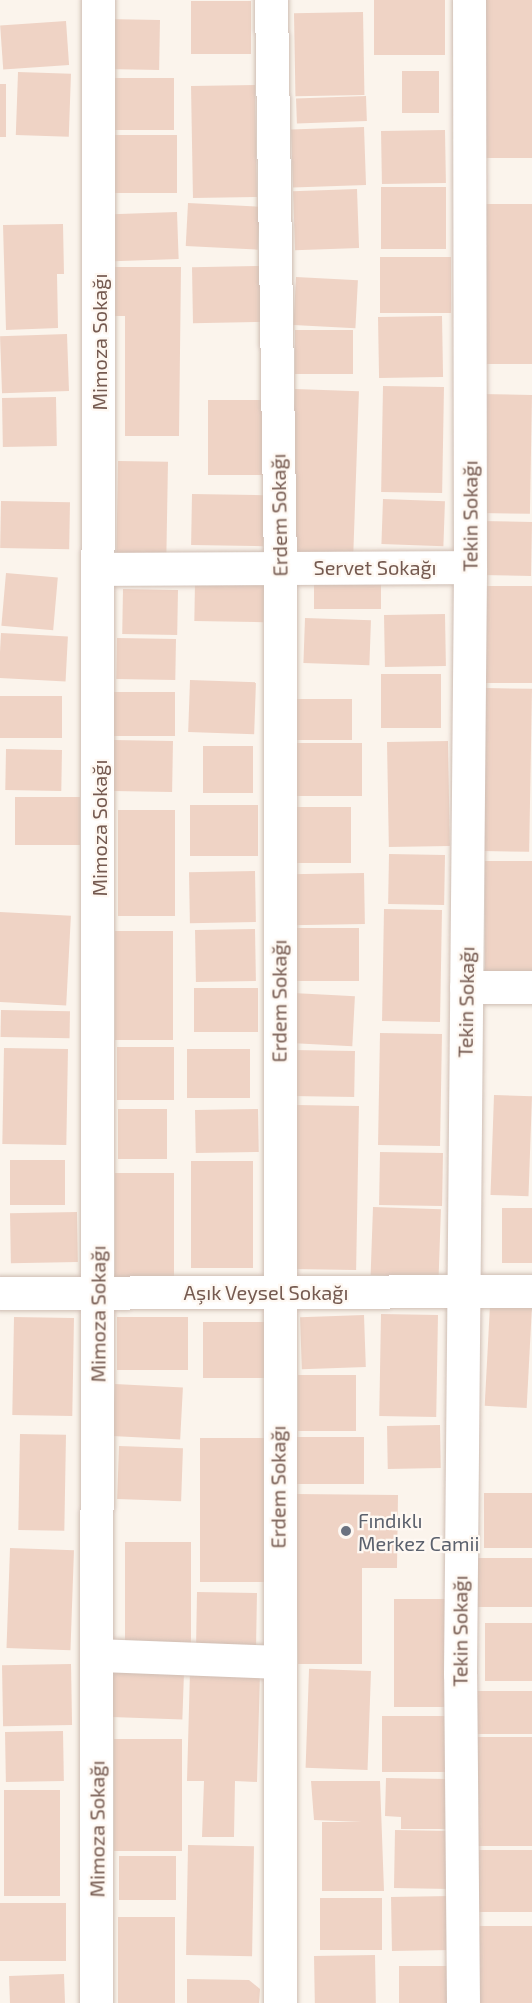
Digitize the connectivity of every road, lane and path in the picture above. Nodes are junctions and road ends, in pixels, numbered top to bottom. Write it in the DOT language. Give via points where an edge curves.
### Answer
graph roads {
  1 [pos="98,0"];
  2 [pos="271,0"];
  3 [pos="469,0"];
  4 [pos="280,566"];
  5 [pos="470,567"];
  6 [pos="100,569"];
  7 [pos="466,987"];
  8 [pos="532,987"];
  9 [pos="98,1292"];
  10 [pos="278,1292"];
  11 [pos="532,1292"];
  12 [pos="0,1293"];
  13 [pos="463,1293"];
  14 [pos="98,1655"];
  15 [pos="277,1662"];
  16 [pos="96,2003"];
  17 [pos="280,2003"];
  18 [pos="463,2003"];
  1 -- 6 [label="street, Mimoza Sokağı"];
  2 -- 4 [label="street, Erdem Sokağı"];
  3 -- 5 [label="street, Tekin Sokağı"];
  4 -- 5 [label="street, Servet Sokağı"];
  4 -- 6 [label="street, Servet Sokağı"];
  4 -- 10 [label="street, Erdem Sokağı"];
  5 -- 7 [label="street, Tekin Sokağı"];
  6 -- 9 [label="street, Mimoza Sokağı"];
  7 -- 8 [label="street"];
  7 -- 13 [label="street, Tekin Sokağı"];
  9 -- 10 [label="street, Aşık Veysel Sokağı"];
  9 -- 12 [label="street, Aşık Veysel Sokağı"];
  9 -- 14 [label="street, Mimoza Sokağı"];
  10 -- 13 [label="street, Aşık Veysel Sokağı"];
  10 -- 15 [label="street, Erdem Sokağı"];
  11 -- 13 [label="street, Aşık Veysel Sokağı"];
  13 -- 18 [label="street, Tekin Sokağı"];
  14 -- 15 [label="street"];
  14 -- 16 [label="street, Mimoza Sokağı"];
  15 -- 17 [label="street, Erdem Sokağı"];
}
